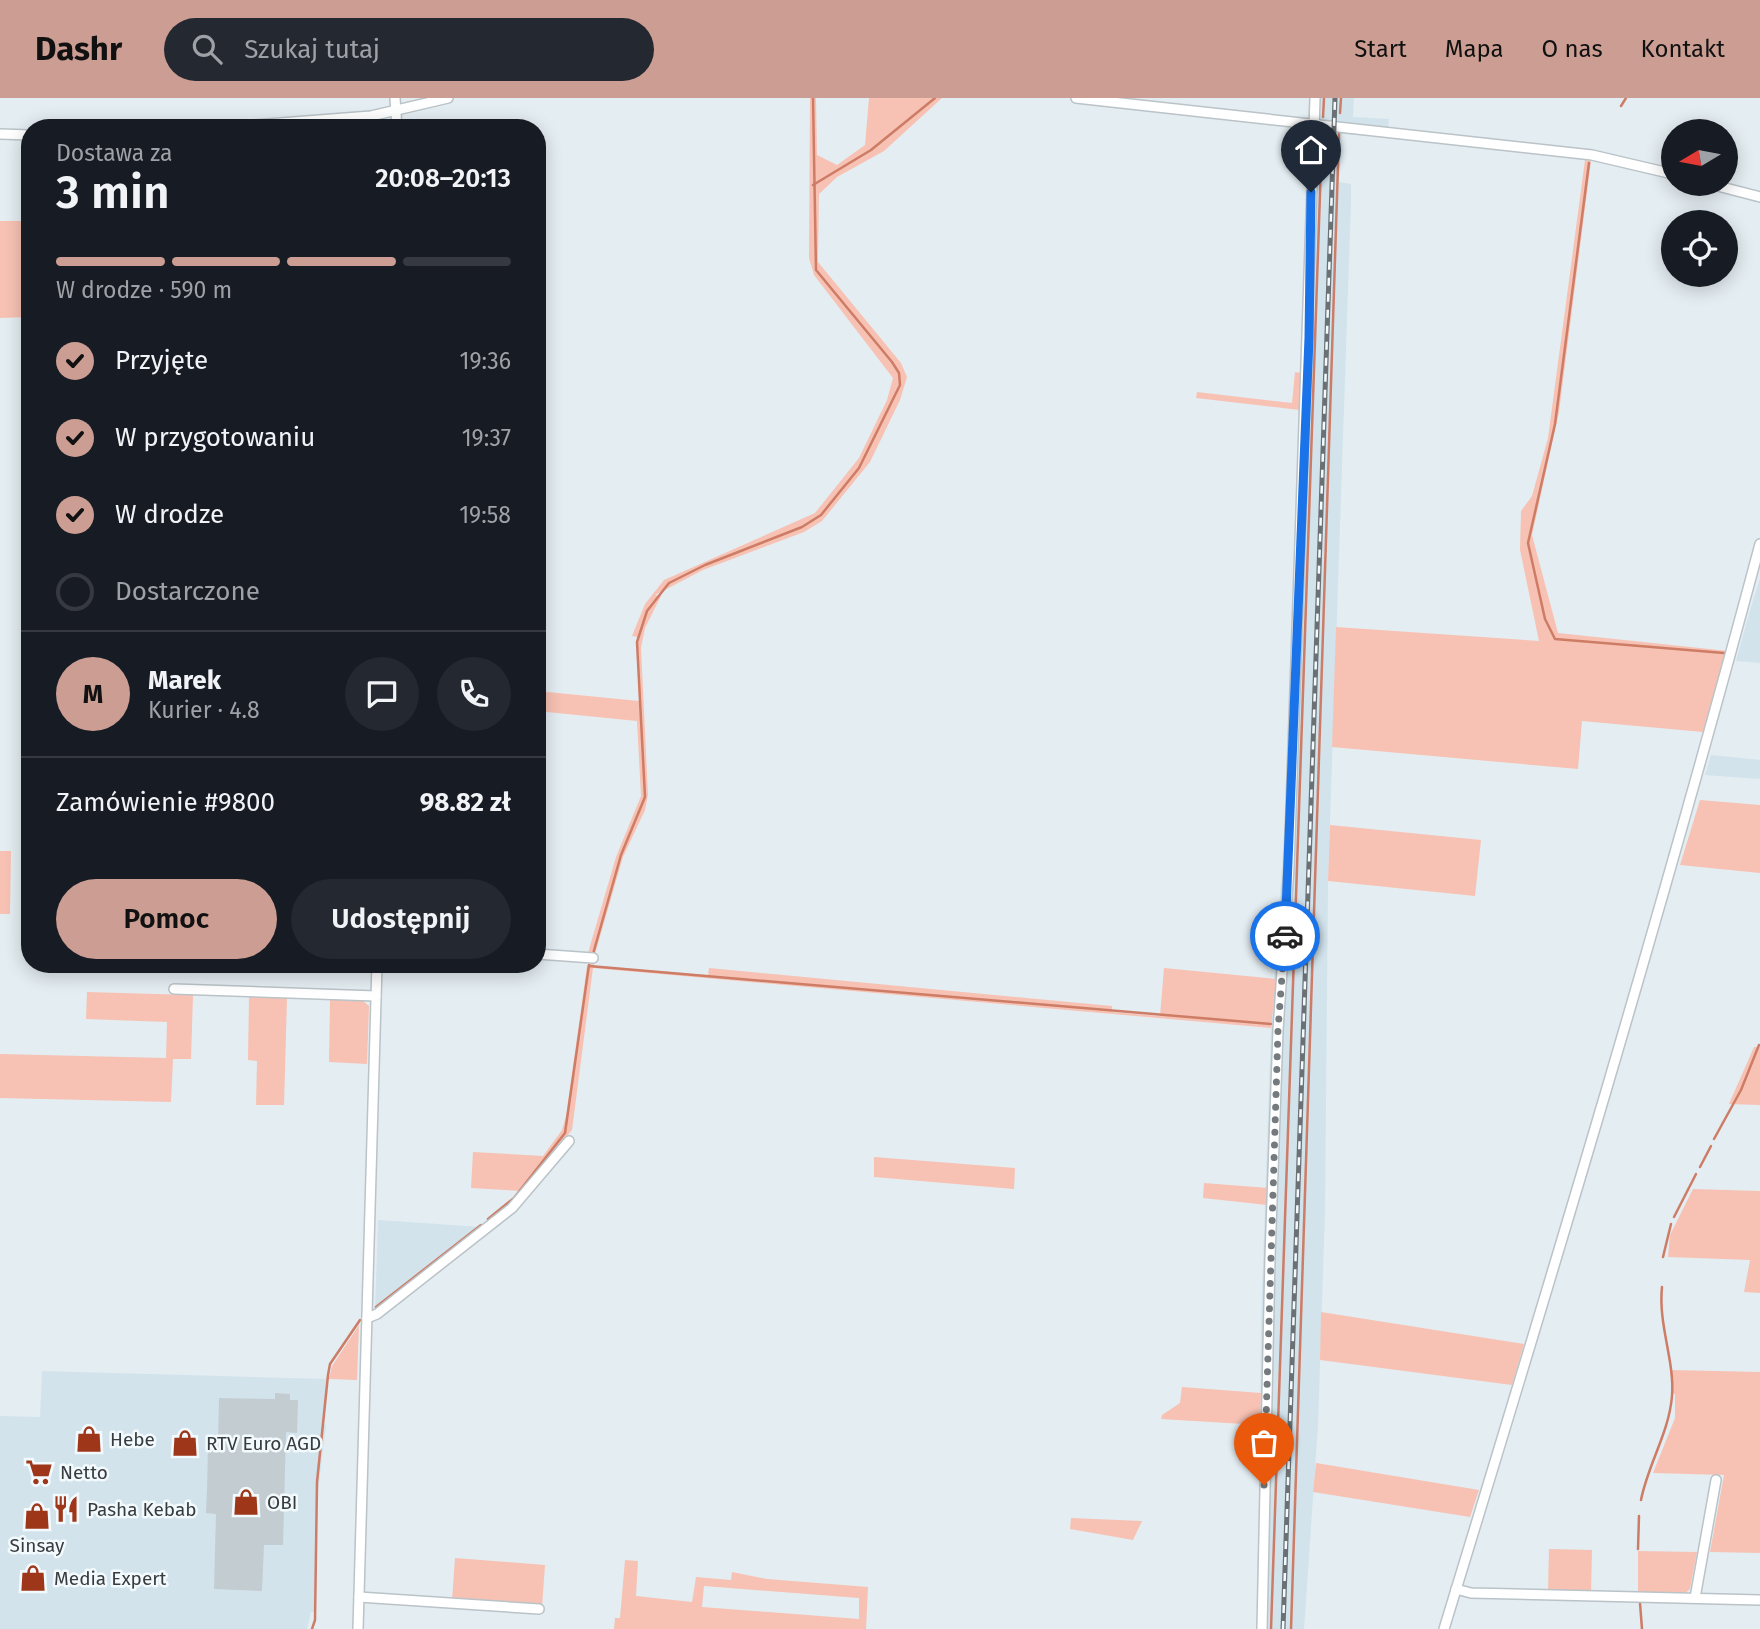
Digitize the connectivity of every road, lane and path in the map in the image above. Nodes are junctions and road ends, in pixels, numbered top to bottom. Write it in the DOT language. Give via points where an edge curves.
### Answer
graph roads {
  1 [pos="395,98"];
  2 [pos="448,98"];
  3 [pos="1076,98"];
  4 [pos="1315,98"];
  5 [pos="395,111"];
  6 [pos="310,119"];
  7 [pos="396,119"];
  8 [pos="1312,124"];
  9 [pos="0,134"];
  10 [pos="21,135"];
  11 [pos="1661,171"];
  12 [pos="1738,191"];
  13 [pos="1760,197"];
  14 [pos="1760,544"];
  15 [pos="546,955"];
  16 [pos="593,958"];
  17 [pos="377,973"];
  18 [pos="174,989"];
  19 [pos="376,996"];
  20 [pos="569,1141"];
  21 [pos="367,1318"];
  22 [pos="1716,1480"];
  23 [pos="1457,1589"];
  24 [pos="359,1597"];
  25 [pos="1695,1598"];
  26 [pos="1760,1600"];
  27 [pos="539,1609"];
  28 [pos="358,1629"];
  29 [pos="1262,1629"];
  30 [pos="1444,1629"];
  1 -- 5 [label="street"];
  2 -- 5 [label="street"];
  3 -- 8 [label="street"];
  4 -- 8 [label="street"];
  5 -- 6 [label="street"];
  5 -- 7 [label="street"];
  8 -- 11 [label="street" via="1592,155"];
  8 -- 29 [label="street" via="1309,338 1278,1044"];
  9 -- 10 [label="street"];
  12 -- 13 [label="street"];
  14 -- 23 [label="street" via="1598,1119"];
  15 -- 16 [label="street"];
  17 -- 19 [label="street"];
  18 -- 19 [label="street"];
  19 -- 21 [label="street"];
  20 -- 21 [label="street" via="512,1208"];
  21 -- 24 [label="street"];
  22 -- 25 [label="street"];
  23 -- 25 [label="street"];
  23 -- 30 [label="street"];
  24 -- 27 [label="street"];
  24 -- 28 [label="street"];
  25 -- 26 [label="street"];
}
